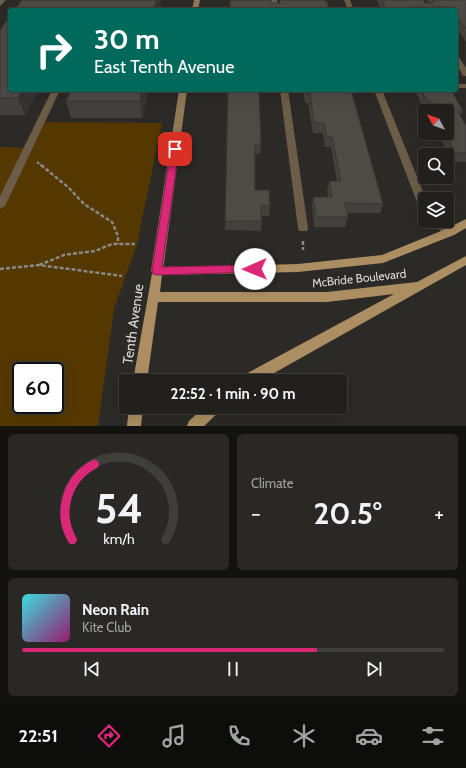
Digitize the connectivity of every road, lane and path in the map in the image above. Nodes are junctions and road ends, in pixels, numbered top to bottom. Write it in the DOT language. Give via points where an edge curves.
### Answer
graph roads {
  1 [pos="3,0"];
  2 [pos="0,4"];
  3 [pos="458,60"];
  4 [pos="466,74"];
  5 [pos="55,92"];
  6 [pos="183,92"];
  7 [pos="284,92"];
  8 [pos="379,92"];
  9 [pos="22,161"];
  10 [pos="418,192"];
  11 [pos="0,206"];
  12 [pos="466,223"];
  13 [pos="303,228"];
  14 [pos="444,228"];
  15 [pos="450,232"];
  16 [pos="118,244"];
  17 [pos="135,244"];
  18 [pos="466,260"];
  19 [pos="39,265"];
  20 [pos="0,269"];
  21 [pos="157,271"];
  22 [pos="122,276"];
  23 [pos="420,286"];
  24 [pos="153,297"];
  25 [pos="141,374"];
  26 [pos="260,374"];
  27 [pos="135,414"];
  28 [pos="207,414"];
  29 [pos="134,426"];
  30 [pos="194,426"];
  1 -- 2 [label="street"];
  3 -- 4 [label="street"];
  5 -- 9 [label="street"];
  6 -- 21 [label="main road"];
  7 -- 13 [label="street"];
  8 -- 10 [label="street"];
  9 -- 11 [label="street"];
  9 -- 16 [label="path" via="34,161 41,165 84,204 106,217 116,229"];
  12 -- 15 [label="main road, McBride Boulevard"];
  14 -- 15 [label="street"];
  15 -- 21 [label="main road, McBride Boulevard" via="383,259 298,268"];
  16 -- 17 [label="path"];
  16 -- 19 [label="path" via="95,251 64,255"];
  18 -- 23 [label="main road, McBride Boulevard"];
  19 -- 20 [label="path"];
  19 -- 22 [label="path"];
  21 -- 24 [label="main road, Tenth Avenue"];
  23 -- 24 [label="main road, McBride Boulevard" via="327,297"];
  23 -- 26 [label="main road"];
  24 -- 25 [label="main road, Tenth Avenue"];
  27 -- 29 [label="main road"];
  28 -- 30 [label="main road"];
}
